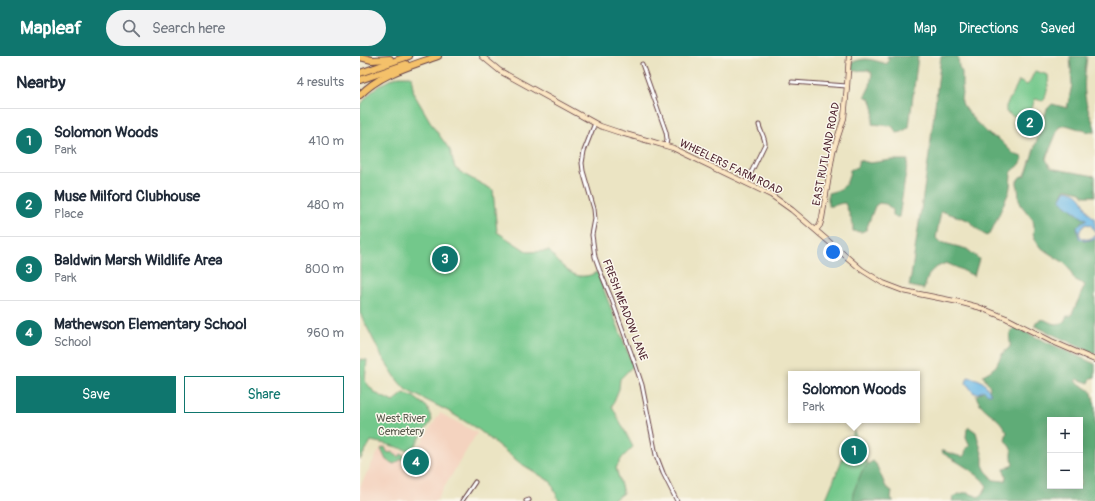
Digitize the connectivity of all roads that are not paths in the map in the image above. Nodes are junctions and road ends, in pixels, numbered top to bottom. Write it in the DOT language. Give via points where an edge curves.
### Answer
graph roads {
  1 [pos="408,56"];
  2 [pos="434,56"];
  3 [pos="438,56"];
  4 [pos="482,56"];
  5 [pos="849,56"];
  6 [pos="360,57"];
  7 [pos="642,64"];
  8 [pos="360,73"];
  9 [pos="360,80"];
  10 [pos="792,82"];
  11 [pos="848,86"];
  12 [pos="360,95"];
  13 [pos="595,123"];
  14 [pos="759,124"];
  15 [pos="666,145"];
  16 [pos="746,183"];
  17 [pos="816,230"];
  18 [pos="1095,360"];
  19 [pos="475,482"];
  20 [pos="462,501"];
  21 [pos="677,501"];
  1 -- 6 [label="highway" via="380,60"];
  1 -- 8 [label="highway"];
  2 -- 9 [label="highway"];
  3 -- 12 [label="highway" via="385,77"];
  4 -- 13 [label="main road, WHEELERS FARM ROAD" via="500,71"];
  5 -- 11 [label="main road, EAST RUTLAND ROAD"];
  7 -- 15 [label="street" via="666,132"];
  10 -- 11 [label="street"];
  11 -- 17 [label="main road, EAST RUTLAND ROAD" via="844,118 834,151 824,210 821,223"];
  13 -- 15 [label="main road, WHEELERS FARM ROAD" via="623,134"];
  13 -- 21 [label="street, FRESH MEADOW LANE" via="582,163 594,209 592,235 595,257 642,384 656,455"];
  14 -- 16 [label="street" via="765,144"];
  15 -- 16 [label="main road, WHEELERS FARM ROAD"];
  16 -- 17 [label="main road, WHEELERS FARM ROAD" via="780,201"];
  17 -- 18 [label="main road, WHEELERS FARM ROAD" via="862,270 884,283 904,291 978,306"];
  19 -- 20 [label="street"];
}
